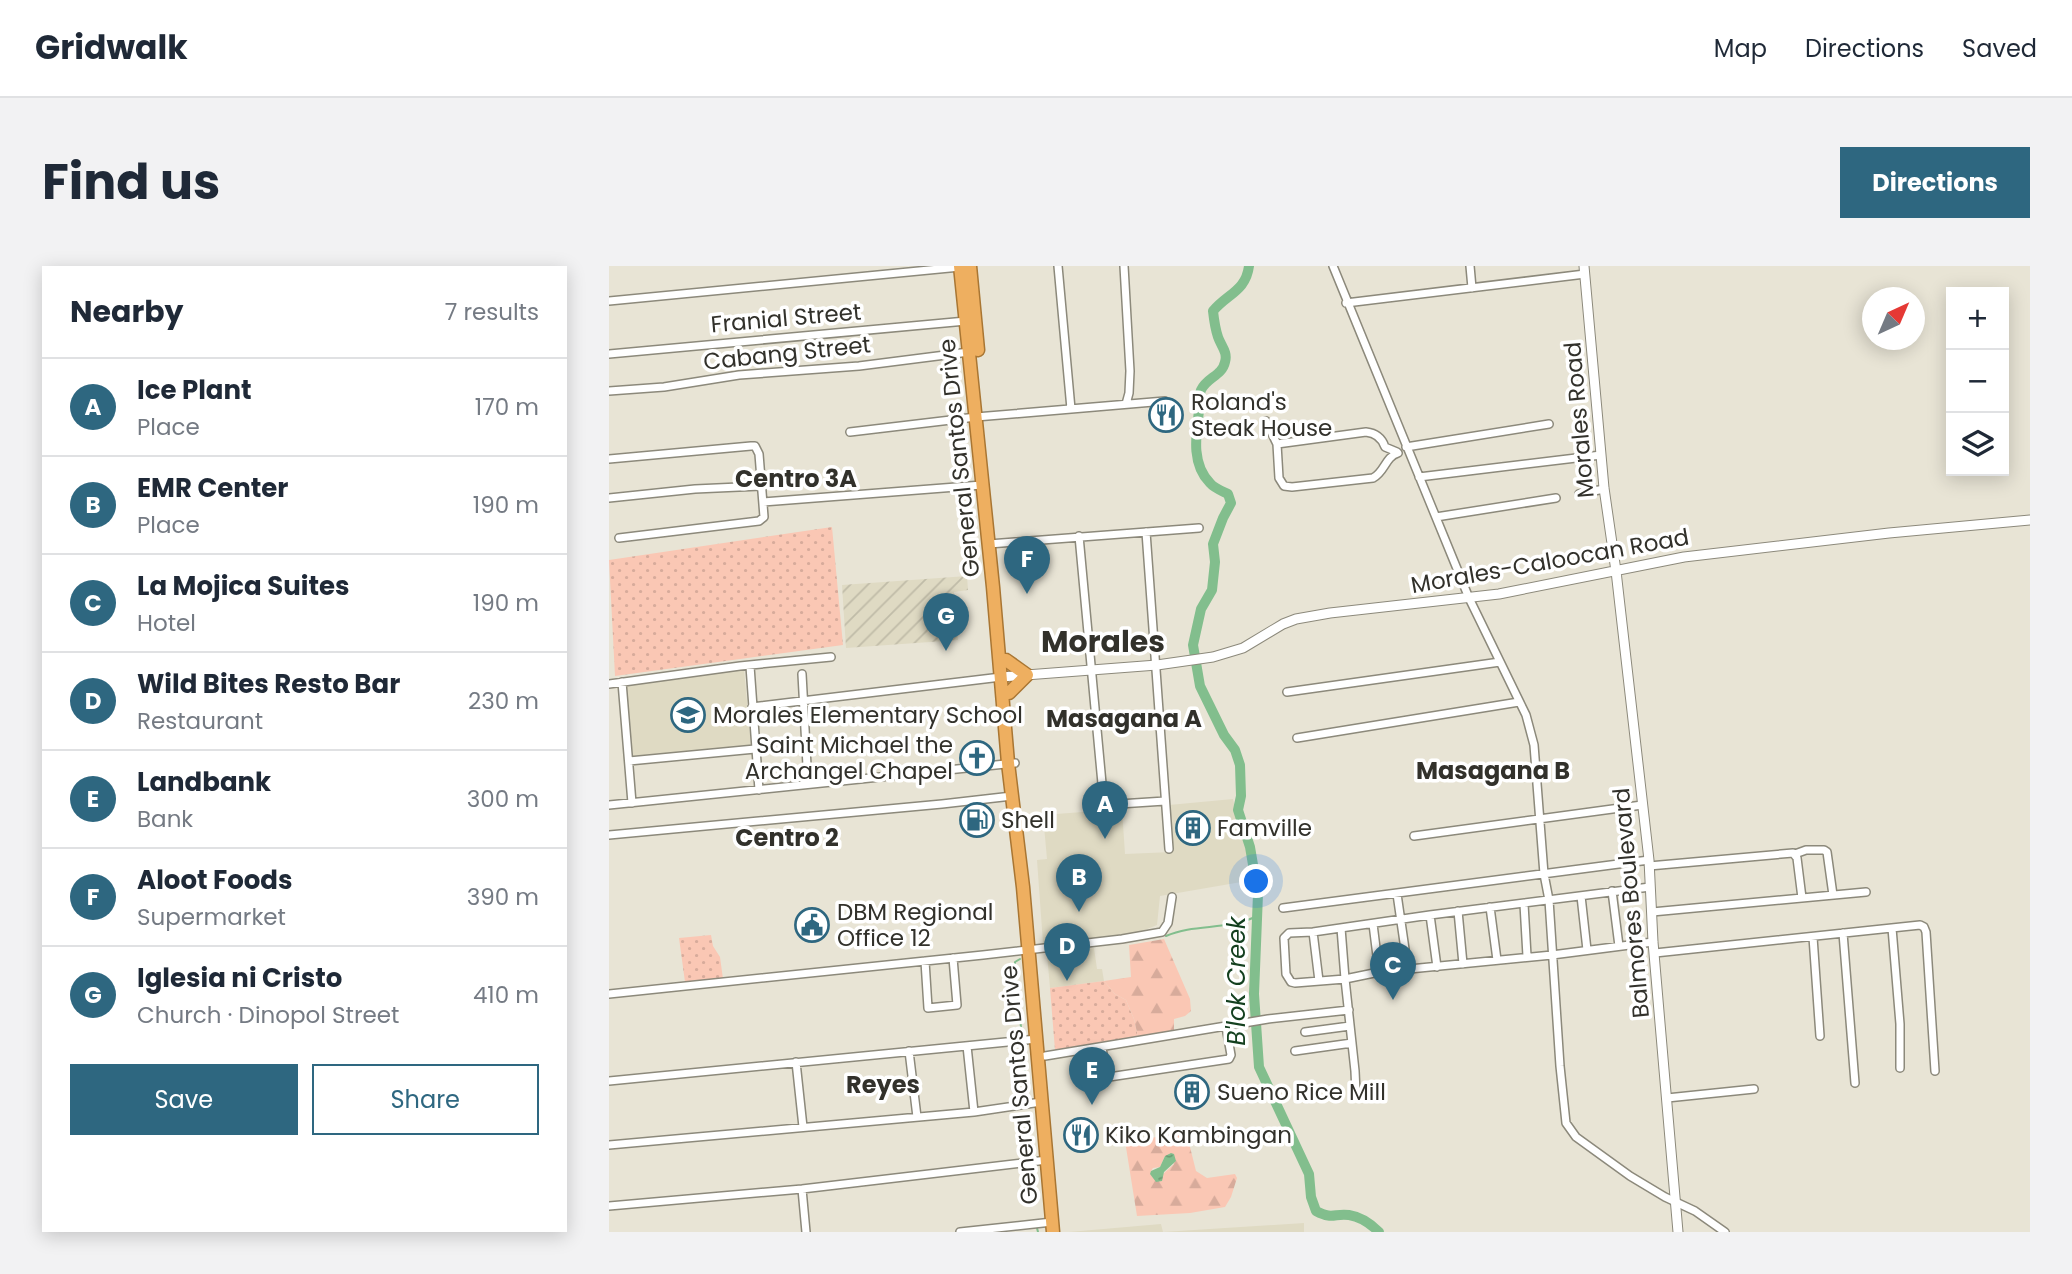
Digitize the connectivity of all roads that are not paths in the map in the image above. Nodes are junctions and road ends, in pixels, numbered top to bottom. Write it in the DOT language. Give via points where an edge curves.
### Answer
graph roads {
  1 [pos="960,266"];
  2 [pos="970,266"];
  3 [pos="1058,266"];
  4 [pos="1124,266"];
  5 [pos="1332,266"];
  6 [pos="1470,266"];
  7 [pos="1585,270"];
  8 [pos="1472,288"];
  9 [pos="609,301"];
  10 [pos="1346,303"];
  11 [pos="966,321"];
  12 [pos="969,352"];
  13 [pos="609,354"];
  14 [pos="609,391"];
  15 [pos="1165,401"];
  16 [pos="1126,404"];
  17 [pos="1071,409"];
  18 [pos="979,416"];
  19 [pos="1266,421"];
  20 [pos="1549,424"];
  21 [pos="850,432"];
  22 [pos="1277,444"];
  23 [pos="1407,449"];
  24 [pos="1398,453"];
  25 [pos="1601,455"];
  26 [pos="609,459"];
  27 [pos="1419,477"];
  28 [pos="982,485"];
  29 [pos="761,486"];
  30 [pos="1604,489"];
  31 [pos="1579,494"];
  32 [pos="609,498"];
  33 [pos="1556,498"];
  34 [pos="763,502"];
  35 [pos="1436,517"];
  36 [pos="2030,520"];
  37 [pos="1199,528"];
  38 [pos="1146,532"];
  39 [pos="1079,536"];
  40 [pos="619,538"];
  41 [pos="992,544"];
  42 [pos="1616,571"];
  43 [pos="1469,598"];
  44 [pos="831,657"];
  45 [pos="1006,660"];
  46 [pos="1500,663"];
  47 [pos="1157,664"];
  48 [pos="750,666"];
  49 [pos="1091,671"];
  50 [pos="802,674"];
  51 [pos="1027,675"];
  52 [pos="1005,677"];
  53 [pos="622,682"];
  54 [pos="609,684"];
  55 [pos="1287,692"];
  56 [pos="1009,693"];
  57 [pos="803,702"];
  58 [pos="1519,702"];
  59 [pos="752,707"];
  60 [pos="1297,738"];
  61 [pos="755,749"];
  62 [pos="629,761"];
  63 [pos="1011,763"];
  64 [pos="808,785"];
  65 [pos="759,790"];
  66 [pos="1011,796"];
  67 [pos="1165,801"];
  68 [pos="632,803"];
  69 [pos="609,805"];
  70 [pos="1642,805"];
  71 [pos="1540,819"];
  72 [pos="609,835"];
  73 [pos="1414,836"];
  74 [pos="1169,849"];
  75 [pos="1795,854"];
  76 [pos="1649,863"];
  77 [pos="1544,874"];
  78 [pos="1650,887"];
  79 [pos="1612,891"];
  80 [pos="1866,892"];
  81 [pos="1397,894"];
  82 [pos="1833,895"];
  83 [pos="1581,896"];
  84 [pos="1172,897"];
  85 [pos="1802,898"];
  86 [pos="1549,900"];
  87 [pos="1524,904"];
  88 [pos="1283,908"];
  89 [pos="1490,908"];
  90 [pos="1458,911"];
  91 [pos="1652,912"];
  92 [pos="1430,915"];
  93 [pos="1401,919"];
  94 [pos="1373,924"];
  95 [pos="1341,928"];
  96 [pos="1892,928"];
  97 [pos="1313,932"];
  98 [pos="1843,933"];
  99 [pos="1813,937"];
  100 [pos="1653,942"];
  101 [pos="1619,946"];
  102 [pos="1031,949"];
  103 [pos="1587,950"];
  104 [pos="1655,953"];
  105 [pos="1552,955"];
  106 [pos="1527,956"];
  107 [pos="953,958"];
  108 [pos="925,961"];
  109 [pos="1497,961"];
  110 [pos="1463,964"];
  111 [pos="1437,967"];
  112 [pos="1408,970"];
  113 [pos="1379,972"];
  114 [pos="1345,979"];
  115 [pos="1319,981"];
  116 [pos="609,994"];
  117 [pos="1349,1010"];
  118 [pos="1350,1026"];
  119 [pos="1226,1027"];
  120 [pos="1305,1032"];
  121 [pos="1820,1036"];
  122 [pos="1037,1039"];
  123 [pos="1352,1043"];
  124 [pos="967,1046"];
  125 [pos="1102,1047"];
  126 [pos="909,1051"];
  127 [pos="1295,1051"];
  128 [pos="1045,1056"];
  129 [pos="796,1062"];
  130 [pos="1900,1068"];
  131 [pos="1935,1071"];
  132 [pos="609,1081"];
  133 [pos="1855,1083"];
  134 [pos="1755,1089"];
  135 [pos="1356,1093"];
  136 [pos="1667,1098"];
  137 [pos="1041,1102"];
  138 [pos="974,1112"];
  139 [pos="917,1117"];
  140 [pos="803,1127"];
  141 [pos="609,1145"];
  142 [pos="1047,1160"];
  143 [pos="802,1189"];
  144 [pos="1675,1201"];
  145 [pos="609,1206"];
  146 [pos="1054,1229"];
  147 [pos="806,1232"];
  148 [pos="960,1232"];
  149 [pos="1678,1232"];
  150 [pos="1725,1232"];
  1 -- 9 [label="street"];
  1 -- 11 [label="highway, General Santos Drive"];
  2 -- 18 [label="highway, General Santos Drive"];
  3 -- 17 [label="street"];
  4 -- 16 [label="street" via="1130,371"];
  5 -- 10 [label="street"];
  6 -- 8 [label="street"];
  7 -- 8 [label="street"];
  7 -- 25 [label="street, Morales Road"];
  8 -- 10 [label="street"];
  10 -- 23 [label="street"];
  11 -- 12 [label="highway, General Santos Drive"];
  11 -- 13 [label="street, Franial Street"];
  12 -- 14 [label="street, Cabang Street"];
  12 -- 18 [label="highway, General Santos Drive"];
  15 -- 16 [label="street"];
  16 -- 17 [label="street"];
  17 -- 18 [label="street"];
  18 -- 21 [label="street"];
  18 -- 28 [label="highway, General Santos Drive"];
  18 -- 41 [label="highway, General Santos Drive"];
  19 -- 22 [label="street"];
  20 -- 23 [label="street"];
  22 -- 24 [label="street" via="1366,432"];
  22 -- 24 [label="street" via="1279,478 1284,486 1292,487 1373,478"];
  23 -- 24 [label="street"];
  23 -- 27 [label="street"];
  25 -- 27 [label="street"];
  25 -- 30 [label="street, Morales Road"];
  26 -- 29 [label="street" via="755,446"];
  27 -- 35 [label="street"];
  28 -- 34 [label="street"];
  28 -- 41 [label="highway, General Santos Drive"];
  29 -- 32 [label="street"];
  29 -- 34 [label="street"];
  30 -- 31 [label="street"];
  30 -- 42 [label="street, Morales Road"];
  33 -- 35 [label="street"];
  34 -- 40 [label="street" via="764,517 759,521"];
  35 -- 43 [label="street"];
  36 -- 42 [label="street, Morales-Caloocan Road" via="1684,557"];
  37 -- 38 [label="street"];
  38 -- 39 [label="street"];
  38 -- 47 [label="street"];
  39 -- 41 [label="street"];
  39 -- 49 [label="street"];
  41 -- 45 [label="highway, General Santos Drive"];
  41 -- 52 [label="highway, General Santos Drive"];
  42 -- 43 [label="street, Morales-Caloocan Road"];
  42 -- 70 [label="street, Balmores Boulevard"];
  43 -- 46 [label="street"];
  43 -- 47 [label="street, Morales-Caloocan Road" via="1296,619 1228,653"];
  44 -- 48 [label="street"];
  45 -- 51 [label="highway"];
  45 -- 52 [label="highway, General Santos Drive"];
  46 -- 55 [label="street"];
  46 -- 58 [label="street"];
  47 -- 49 [label="street, Morales-Caloocan Road"];
  47 -- 67 [label="street"];
  48 -- 53 [label="street"];
  48 -- 59 [label="street"];
  49 -- 51 [label="street, Morales-Caloocan Road"];
  49 -- 67 [label="street" via="1104,805"];
  50 -- 57 [label="street"];
  51 -- 52 [label="street, Morales-Caloocan Road"];
  51 -- 56 [label="highway"];
  52 -- 56 [label="highway, General Santos Drive"];
  52 -- 57 [label="street"];
  52 -- 63 [label="highway, General Santos Drive"];
  53 -- 54 [label="street"];
  53 -- 62 [label="street"];
  56 -- 63 [label="highway, General Santos Drive"];
  57 -- 59 [label="street"];
  57 -- 64 [label="street"];
  58 -- 60 [label="street"];
  58 -- 71 [label="street" via="1534,745"];
  59 -- 61 [label="street"];
  61 -- 62 [label="street"];
  61 -- 65 [label="street"];
  62 -- 68 [label="street"];
  63 -- 64 [label="street"];
  63 -- 66 [label="highway, General Santos Drive"];
  63 -- 102 [label="highway, General Santos Drive"];
  64 -- 65 [label="street"];
  65 -- 68 [label="street"];
  66 -- 72 [label="street"];
  66 -- 102 [label="highway, General Santos Drive"];
  67 -- 74 [label="street"];
  68 -- 69 [label="street"];
  70 -- 71 [label="street"];
  70 -- 76 [label="street, Balmores Boulevard"];
  71 -- 73 [label="street"];
  71 -- 77 [label="street"];
  75 -- 76 [label="street"];
  75 -- 82 [label="street" via="1827,852"];
  75 -- 85 [label="street"];
  76 -- 77 [label="street"];
  76 -- 78 [label="street, Balmores Boulevard"];
  77 -- 81 [label="street"];
  77 -- 86 [label="street"];
  78 -- 79 [label="street"];
  78 -- 91 [label="street, Balmores Boulevard"];
  79 -- 83 [label="street"];
  79 -- 101 [label="street"];
  80 -- 82 [label="street"];
  81 -- 88 [label="street"];
  81 -- 93 [label="street"];
  82 -- 85 [label="street"];
  83 -- 86 [label="street"];
  83 -- 103 [label="street"];
  84 -- 102 [label="street" via="1162,932"];
  85 -- 91 [label="street"];
  86 -- 87 [label="street"];
  86 -- 105 [label="street"];
  87 -- 89 [label="street"];
  87 -- 106 [label="street"];
  89 -- 90 [label="street"];
  89 -- 109 [label="street"];
  90 -- 92 [label="street"];
  90 -- 110 [label="street"];
  91 -- 100 [label="street, Balmores Boulevard"];
  92 -- 93 [label="street"];
  92 -- 111 [label="street"];
  93 -- 94 [label="street"];
  93 -- 112 [label="street"];
  94 -- 95 [label="street"];
  94 -- 113 [label="street"];
  95 -- 97 [label="street"];
  95 -- 114 [label="street"];
  96 -- 98 [label="street"];
  96 -- 130 [label="street"];
  96 -- 131 [label="street" via="1920,925 1926,932"];
  97 -- 115 [label="street"];
  97 -- 115 [label="street" via="1289,933 1284,938 1286,974 1295,983"];
  98 -- 99 [label="street"];
  98 -- 133 [label="street"];
  99 -- 104 [label="street"];
  99 -- 121 [label="street"];
  100 -- 101 [label="street"];
  100 -- 104 [label="street, Balmores Boulevard"];
  101 -- 103 [label="street"];
  102 -- 107 [label="street"];
  102 -- 122 [label="highway, General Santos Drive"];
  102 -- 128 [label="highway, General Santos Drive"];
  103 -- 105 [label="street"];
  104 -- 136 [label="street, Balmores Boulevard"];
  105 -- 106 [label="street"];
  105 -- 144 [label="street" via="1566,1123 1598,1153"];
  106 -- 109 [label="street"];
  107 -- 108 [label="street"];
  107 -- 108 [label="street" via="957,1005 928,1008"];
  108 -- 116 [label="street"];
  109 -- 110 [label="street"];
  110 -- 111 [label="street"];
  111 -- 112 [label="street"];
  112 -- 113 [label="street"];
  113 -- 114 [label="street"];
  114 -- 115 [label="street"];
  114 -- 117 [label="street"];
  117 -- 118 [label="street"];
  117 -- 119 [label="street"];
  118 -- 120 [label="street"];
  118 -- 123 [label="street"];
  119 -- 125 [label="street"];
  119 -- 125 [label="street" via="1229,1059 1112,1077 1106,1075"];
  122 -- 124 [label="street"];
  122 -- 137 [label="highway, General Santos Drive"];
  123 -- 127 [label="street"];
  123 -- 135 [label="street"];
  124 -- 126 [label="street"];
  124 -- 138 [label="street"];
  125 -- 128 [label="street"];
  126 -- 129 [label="street"];
  126 -- 139 [label="street"];
  128 -- 146 [label="highway, General Santos Drive"];
  129 -- 132 [label="street"];
  129 -- 140 [label="street"];
  134 -- 136 [label="street"];
  136 -- 144 [label="street, Balmores Boulevard"];
  137 -- 138 [label="street"];
  137 -- 142 [label="highway, General Santos Drive"];
  138 -- 139 [label="street"];
  139 -- 140 [label="street"];
  140 -- 141 [label="street"];
  142 -- 143 [label="street"];
  142 -- 146 [label="highway, General Santos Drive"];
  143 -- 145 [label="street"];
  143 -- 147 [label="street"];
  144 -- 149 [label="street, Balmores Boulevard"];
  144 -- 150 [label="street"];
  146 -- 148 [label="street"];
}
